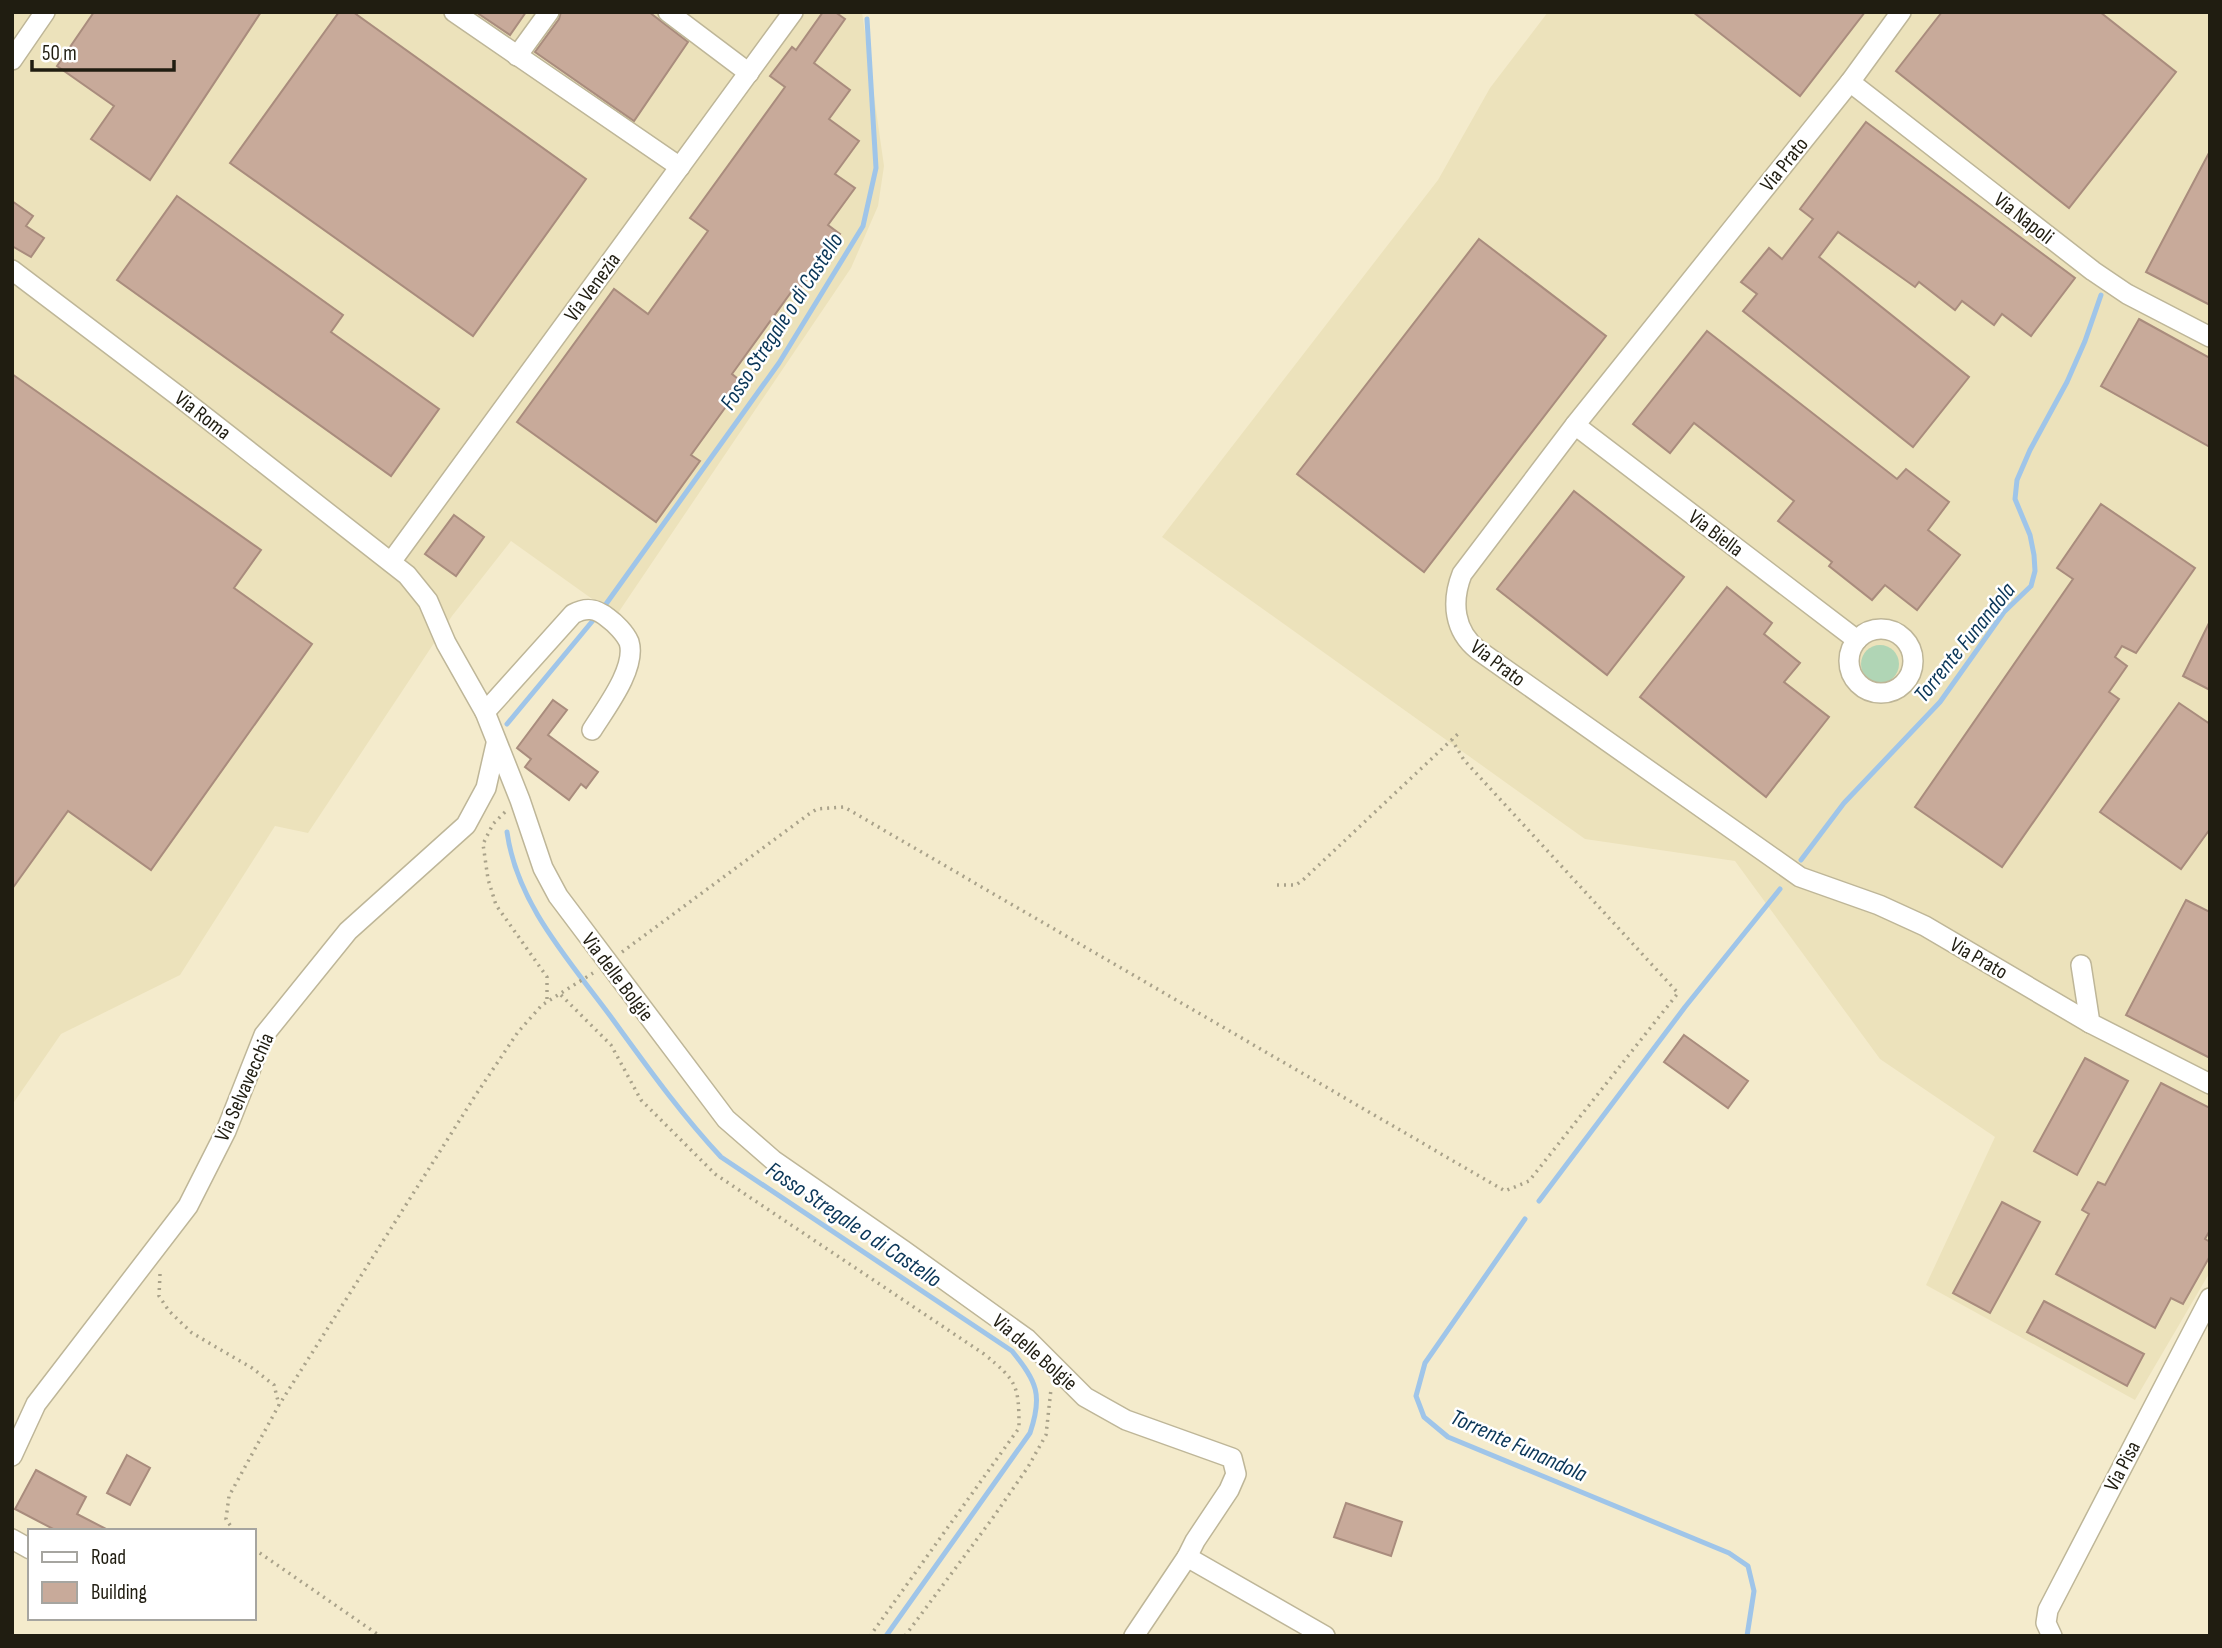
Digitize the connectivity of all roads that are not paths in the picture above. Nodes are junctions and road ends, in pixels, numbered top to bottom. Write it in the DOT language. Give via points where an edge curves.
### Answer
graph roads {
  1 [pos="45,12"];
  2 [pos="454,12"];
  3 [pos="549,12"];
  4 [pos="668,12"];
  5 [pos="793,12"];
  6 [pos="1901,12"];
  7 [pos="517,56"];
  8 [pos="12,60"];
  9 [pos="749,73"];
  10 [pos="1850,82"];
  11 [pos="680,167"];
  12 [pos="12,270"];
  13 [pos="2210,337"];
  14 [pos="1575,425"];
  15 [pos="391,562"];
  16 [pos="1857,640"];
  17 [pos="485,712"];
  18 [pos="592,730"];
  19 [pos="496,741"];
  20 [pos="2081,965"];
  21 [pos="2090,1023"];
  22 [pos="2210,1084"];
  23 [pos="2210,1298"];
  24 [pos="12,1456"];
  25 [pos="12,1539"];
  26 [pos="28,1548"];
  27 [pos="1188,1557"];
  28 [pos="1133,1636"];
  29 [pos="1325,1636"];
  30 [pos="2052,1636"];
  1 -- 8 [label="street"];
  2 -- 7 [label="street"];
  3 -- 7 [label="street"];
  4 -- 9 [label="street"];
  5 -- 9 [label="street, Via Venezia"];
  6 -- 10 [label="street, Via Prato"];
  7 -- 11 [label="street"];
  9 -- 11 [label="street, Via Venezia"];
  10 -- 13 [label="street, Via Napoli" via="2092,271"];
  10 -- 14 [label="street, Via Prato"];
  11 -- 15 [label="street, Via Venezia"];
  12 -- 15 [label="street, Via Roma"];
  14 -- 16 [label="street, Via Biella"];
  14 -- 21 [label="street, Via Prato" via="1462,574 1456,617 1469,643 1800,877 1925,926"];
  15 -- 17 [label="street, Via Roma" via="428,601"];
  17 -- 18 [label="street" via="573,614 594,609 625,636 630,651 625,674"];
  17 -- 19 [label="street, Via delle Bolgie"];
  19 -- 24 [label="street, Via Selvavecchia" via="486,788 466,825 348,931 264,1035 226,1131 188,1206 36,1404"];
  19 -- 27 [label="street, Via delle Bolgie" via="543,868 558,896 603,965 726,1119 774,1160 1027,1339 1085,1397 1126,1420 1232,1458 1236,1474 1229,1490"];
  20 -- 21 [label="street"];
  21 -- 22 [label="street, Via Prato"];
  23 -- 30 [label="street, Via Pisa" via="2048,1609 2046,1623"];
  25 -- 26 [label="street"];
  27 -- 28 [label="street"];
  27 -- 29 [label="street"];
}
